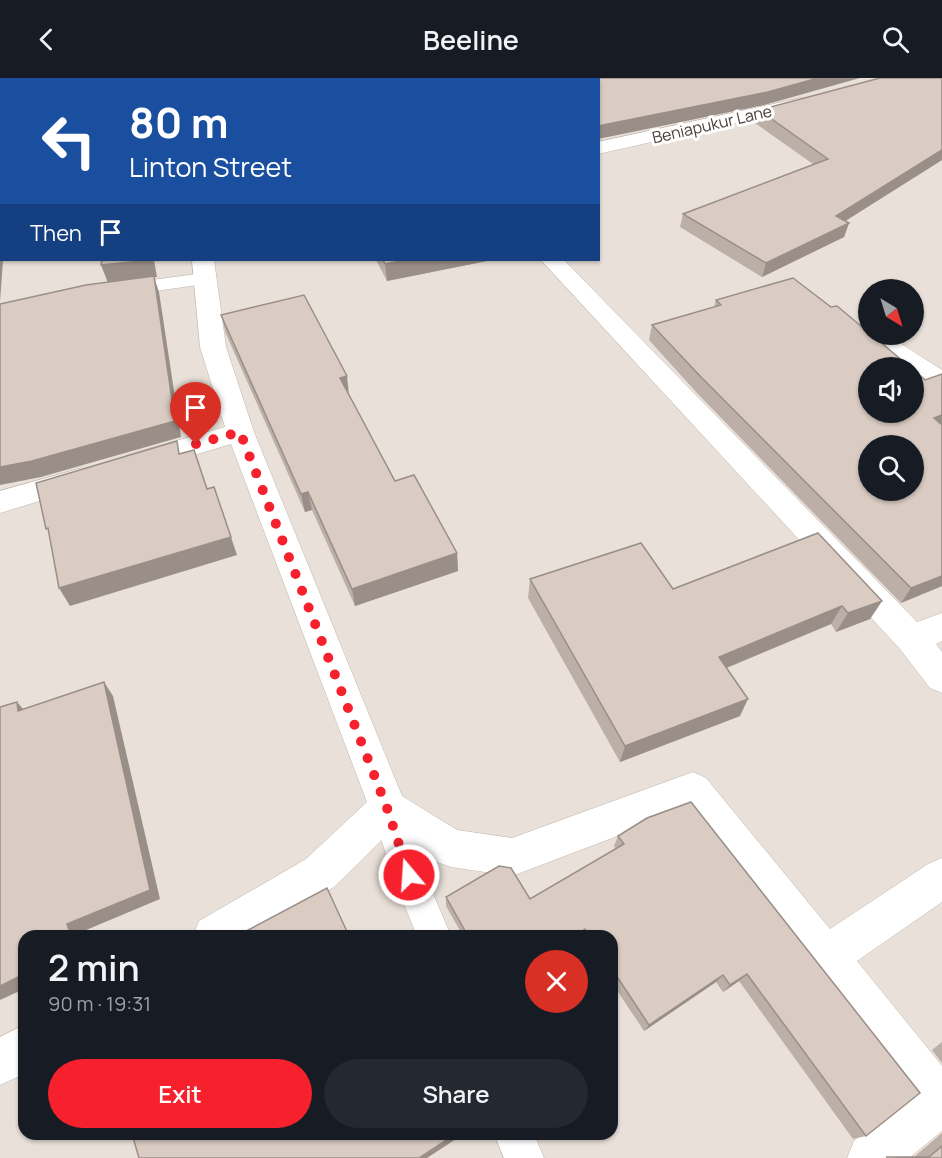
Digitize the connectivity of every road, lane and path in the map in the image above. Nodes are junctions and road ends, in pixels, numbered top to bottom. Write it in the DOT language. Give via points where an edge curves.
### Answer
graph roads {
  1 [pos="822,97"];
  2 [pos="600,148"];
  3 [pos="553,261"];
  4 [pos="203,269"];
  5 [pos="103,292"];
  6 [pos="850,322"];
  7 [pos="858,327"];
  8 [pos="887,345"];
  9 [pos="942,380"];
  10 [pos="240,432"];
  11 [pos="0,502"];
  12 [pos="927,633"];
  13 [pos="942,678"];
  14 [pos="387,808"];
  15 [pos="942,878"];
  16 [pos="224,930"];
  17 [pos="432,930"];
  18 [pos="826,957"];
  19 [pos="18,1052"];
  20 [pos="0,1062"];
  21 [pos="942,1102"];
  22 [pos="516,1140"];
  23 [pos="524,1158"];
  24 [pos="871,1158"];
  1 -- 2 [label="street, Beniapukur Lane"];
  3 -- 12 [label="street"];
  4 -- 5 [label="lane"];
  4 -- 10 [label="street" via="213,347"];
  6 -- 7 [label="lane"];
  8 -- 9 [label="lane"];
  10 -- 11 [label="street"];
  10 -- 14 [label="street"];
  12 -- 13 [label="street"];
  14 -- 16 [label="street" via="320,873"];
  14 -- 17 [label="lane"];
  14 -- 18 [label="street" via="451,848 512,857 693,790"];
  15 -- 18 [label="street"];
  18 -- 21 [label="street"];
  19 -- 20 [label="street"];
  21 -- 24 [label="street"];
  22 -- 23 [label="lane"];
}
